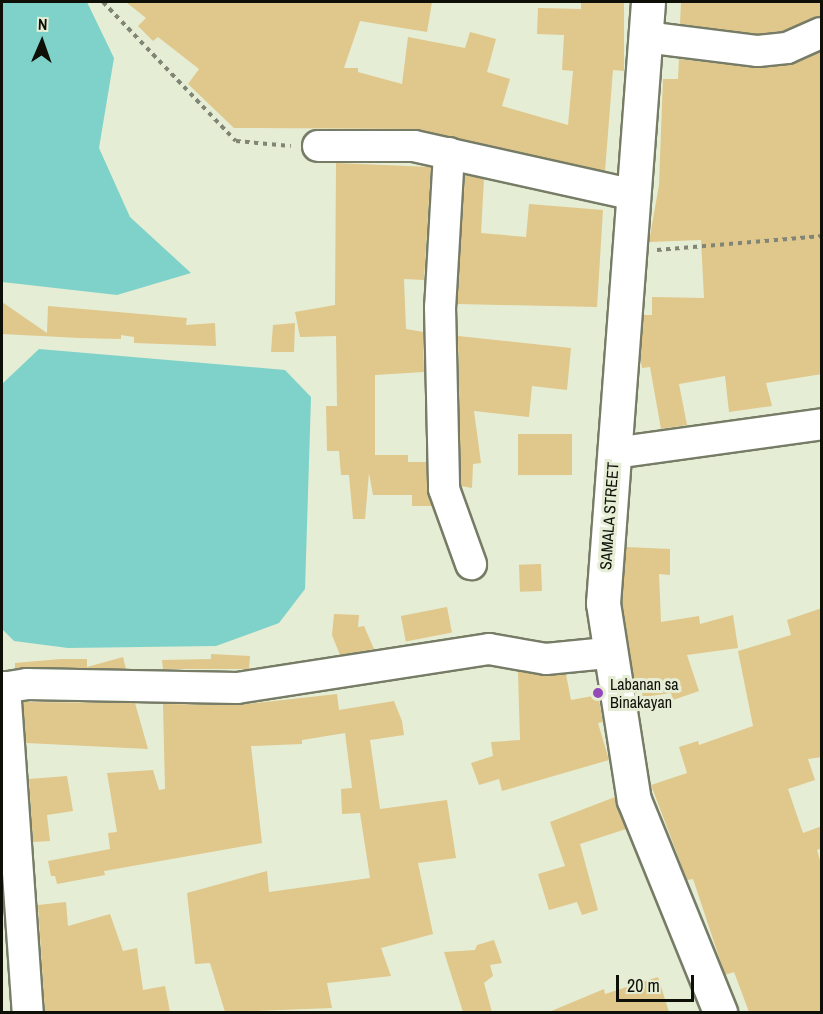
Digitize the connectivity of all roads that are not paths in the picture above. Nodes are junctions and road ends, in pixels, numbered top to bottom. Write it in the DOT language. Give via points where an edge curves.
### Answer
graph roads {
  1 [pos="648,2"];
  2 [pos="820,33"];
  3 [pos="645,38"];
  4 [pos="318,146"];
  5 [pos="449,153"];
  6 [pos="632,194"];
  7 [pos="822,424"];
  8 [pos="614,453"];
  9 [pos="471,564"];
  10 [pos="607,653"];
  11 [pos="3,687"];
  12 [pos="28,1012"];
  13 [pos="720,1012"];
  1 -- 3 [label="street, SAMALA STREET"];
  2 -- 3 [label="street" via="787,48 758,51"];
  3 -- 6 [label="street, SAMALA STREET"];
  4 -- 5 [label="street" via="414,146"];
  5 -- 6 [label="street"];
  5 -- 9 [label="street" via="440,307 444,489"];
  6 -- 8 [label="street, SAMALA STREET"];
  7 -- 8 [label="street"];
  8 -- 10 [label="street, SAMALA STREET" via="603,603"];
  10 -- 11 [label="street" via="546,659 489,649 237,688 27,684"];
  10 -- 13 [label="street, SAMALA STREET" via="634,800"];
  11 -- 12 [label="street"];
}
